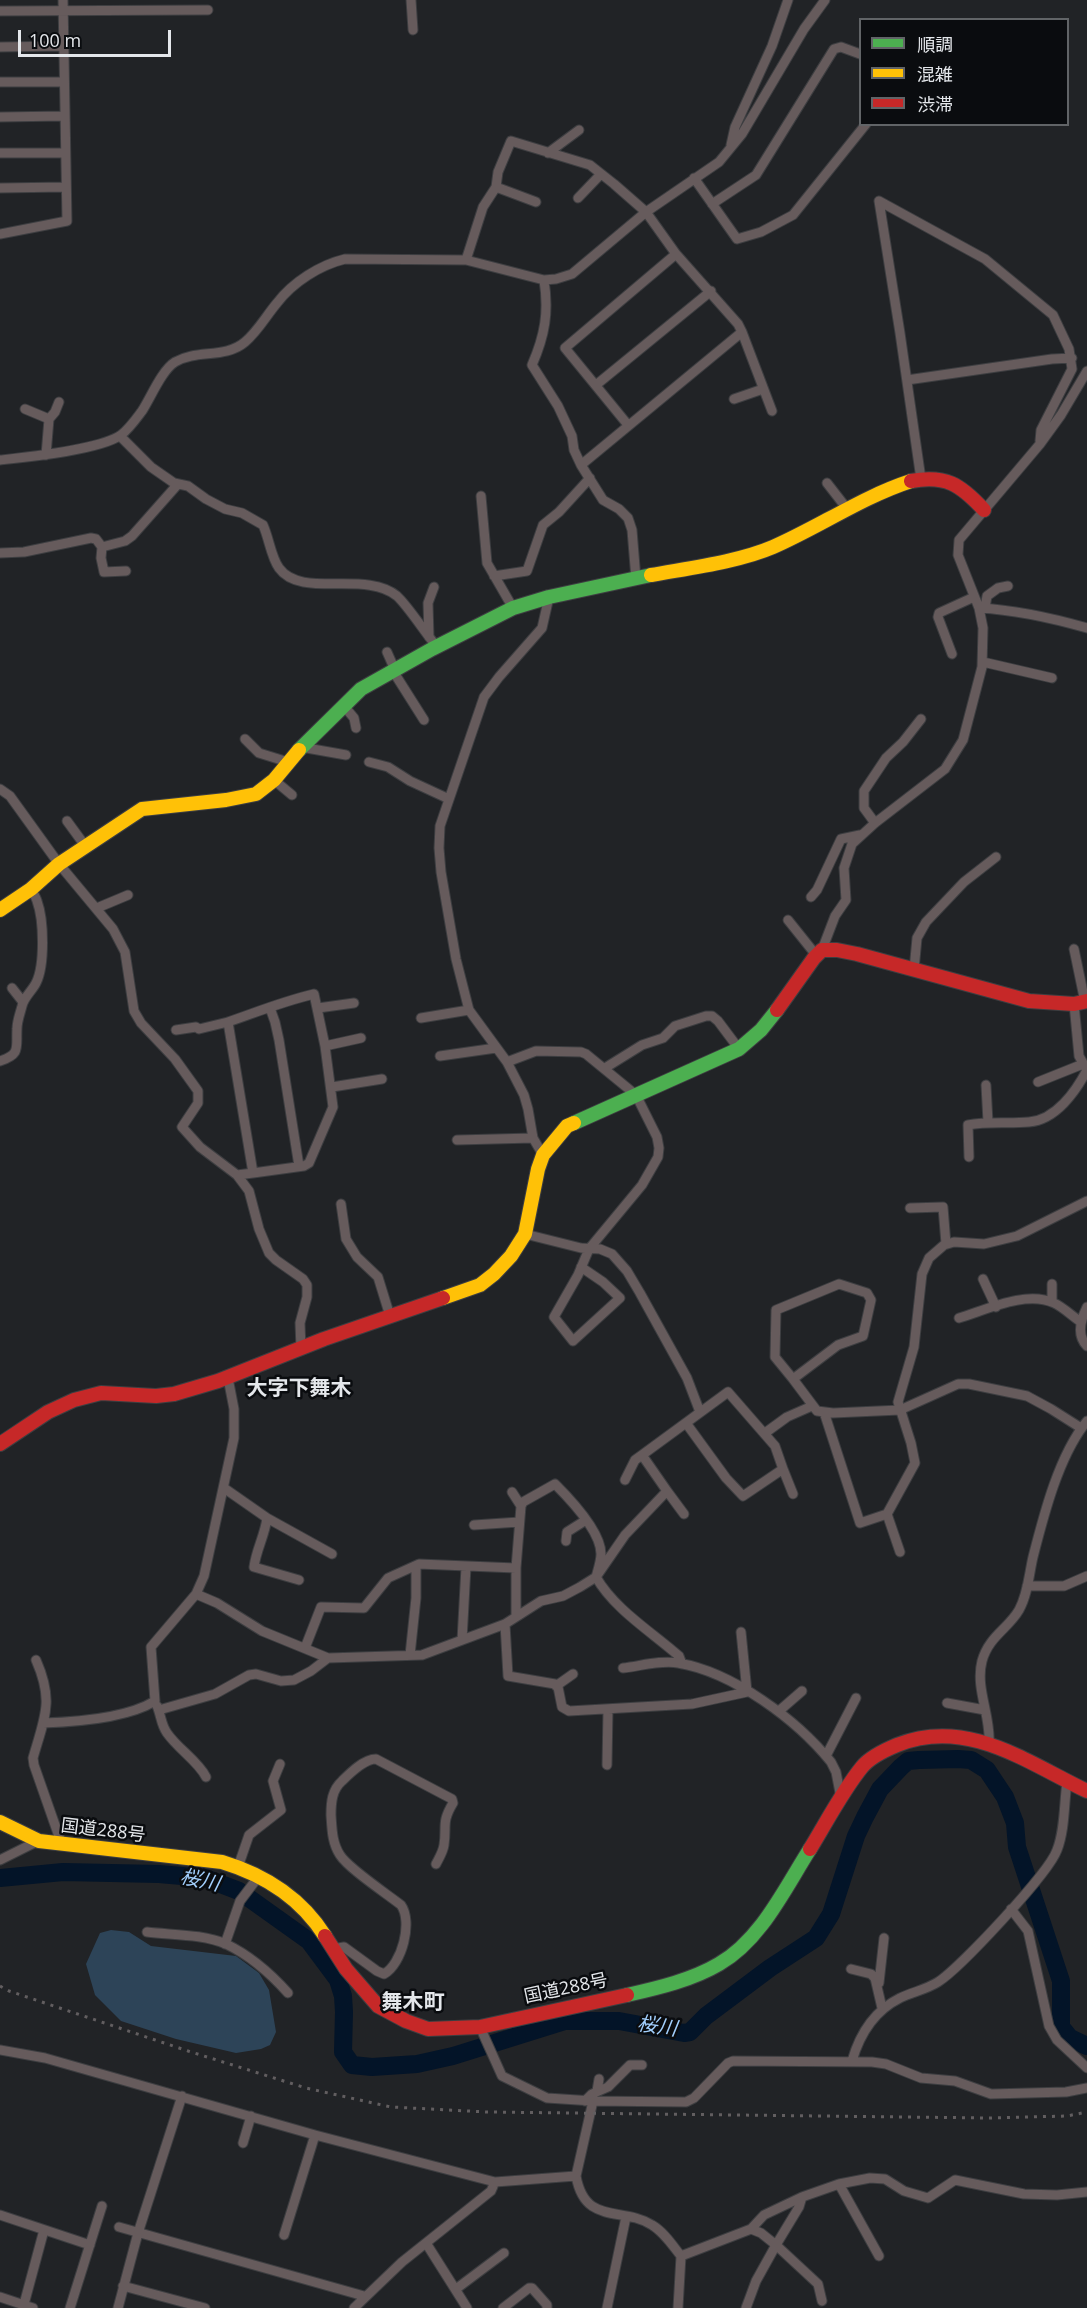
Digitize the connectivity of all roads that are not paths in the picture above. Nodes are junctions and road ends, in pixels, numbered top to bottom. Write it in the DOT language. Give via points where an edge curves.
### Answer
graph roads {
  1 [pos="63,0"];
  2 [pos="411,0"];
  3 [pos="788,0"];
  4 [pos="825,0"];
  5 [pos="208,10"];
  6 [pos="0,11"];
  7 [pos="63,11"];
  8 [pos="413,30"];
  9 [pos="63,46"];
  10 [pos="0,47"];
  11 [pos="859,53"];
  12 [pos="64,81"];
  13 [pos="0,82"];
  14 [pos="64,116"];
  15 [pos="0,117"];
  16 [pos="864,126"];
  17 [pos="579,130"];
  18 [pos="730,150"];
  19 [pos="0,153"];
  20 [pos="65,153"];
  21 [pos="548,153"];
  22 [pos="601,174"];
  23 [pos="694,178"];
  24 [pos="65,187"];
  25 [pos="496,187"];
  26 [pos="0,188"];
  27 [pos="578,198"];
  28 [pos="536,202"];
  29 [pos="712,204"];
  30 [pos="646,212"];
  31 [pos="0,234"];
  32 [pos="676,254"];
  33 [pos="466,260"];
  34 [pos="544,280"];
  35 [pos="711,291"];
  36 [pos="742,332"];
  37 [pos="1072,358"];
  38 [pos="1087,371"];
  39 [pos="907,380"];
  40 [pos="596,386"];
  41 [pos="763,389"];
  42 [pos="734,399"];
  43 [pos="59,402"];
  44 [pos="26,409"];
  45 [pos="772,411"];
  46 [pos="49,419"];
  47 [pos="628,425"];
  48 [pos="120,436"];
  49 [pos="1040,444"];
  50 [pos="46,454"];
  51 [pos="0,460"];
  52 [pos="581,465"];
  53 [pos="590,478"];
  54 [pos="921,479"];
  55 [pos="827,483"];
  56 [pos="178,484"];
  57 [pos="481,496"];
  58 [pos="848,510"];
  59 [pos="984,510"];
  60 [pos="102,547"];
  61 [pos="0,554"];
  62 [pos="126,571"];
  63 [pos="494,576"];
  64 [pos="636,579"];
  65 [pos="434,586"];
  66 [pos="1008,586"];
  67 [pos="549,597"];
  68 [pos="974,597"];
  69 [pos="513,608"];
  70 [pos="982,608"];
  71 [pos="1087,628"];
  72 [pos="433,642"];
  73 [pos="387,652"];
  74 [pos="952,654"];
  75 [pos="983,662"];
  76 [pos="394,670"];
  77 [pos="1052,678"];
  78 [pos="344,706"];
  79 [pos="921,719"];
  80 [pos="424,720"];
  81 [pos="356,728"];
  82 [pos="244,739"];
  83 [pos="301,747"];
  84 [pos="346,755"];
  85 [pos="288,762"];
  86 [pos="369,762"];
  87 [pos="274,780"];
  88 [pos="0,789"];
  89 [pos="292,795"];
  90 [pos="449,799"];
  91 [pos="67,820"];
  92 [pos="875,823"];
  93 [pos="860,835"];
  94 [pos="86,847"];
  95 [pos="996,857"];
  96 [pos="59,864"];
  97 [pos="30,889"];
  98 [pos="128,895"];
  99 [pos="811,897"];
  100 [pos="97,908"];
  101 [pos="0,910"];
  102 [pos="788,920"];
  103 [pos="1074,949"];
  104 [pos="819,952"];
  105 [pos="914,970"];
  106 [pos="12,987"];
  107 [pos="23,1002"];
  108 [pos="354,1003"];
  109 [pos="1082,1003"];
  110 [pos="270,1008"];
  111 [pos="318,1008"];
  112 [pos="469,1010"];
  113 [pos="421,1018"];
  114 [pos="228,1022"];
  115 [pos="176,1030"];
  116 [pos="361,1038"];
  117 [pos="325,1046"];
  118 [pos="496,1048"];
  119 [pos="739,1048"];
  120 [pos="440,1056"];
  121 [pos="0,1061"];
  122 [pos="507,1062"];
  123 [pos="1083,1064"];
  124 [pos="605,1068"];
  125 [pos="382,1079"];
  126 [pos="1038,1082"];
  127 [pos="986,1085"];
  128 [pos="332,1087"];
  129 [pos="636,1095"];
  130 [pos="988,1122"];
  131 [pos="533,1138"];
  132 [pos="457,1140"];
  133 [pos="543,1155"];
  134 [pos="969,1157"];
  135 [pos="299,1166"];
  136 [pos="253,1173"];
  137 [pos="237,1175"];
  138 [pos="1087,1201"];
  139 [pos="341,1204"];
  140 [pos="910,1208"];
  141 [pos="525,1234"];
  142 [pos="946,1244"];
  143 [pos="589,1249"];
  144 [pos="581,1267"];
  145 [pos="983,1279"];
  146 [pos="1052,1284"];
  147 [pos="1052,1302"];
  148 [pos="1087,1306"];
  149 [pos="996,1307"];
  150 [pos="390,1316"];
  151 [pos="958,1318"];
  152 [pos="1081,1322"];
  153 [pos="1087,1346"];
  154 [pos="301,1349"];
  155 [pos="228,1378"];
  156 [pos="793,1379"];
  157 [pos="813,1406"];
  158 [pos="900,1410"];
  159 [pos="700,1412"];
  160 [pos="824,1412"];
  161 [pos="686,1423"];
  162 [pos="1084,1425"];
  163 [pos="765,1433"];
  164 [pos="0,1444"];
  165 [pos="642,1455"];
  166 [pos="783,1469"];
  167 [pos="625,1480"];
  168 [pos="224,1488"];
  169 [pos="667,1491"];
  170 [pos="512,1492"];
  171 [pos="793,1494"];
  172 [pos="521,1506"];
  173 [pos="684,1514"];
  174 [pos="888,1514"];
  175 [pos="267,1518"];
  176 [pos="586,1520"];
  177 [pos="519,1522"];
  178 [pos="474,1525"];
  179 [pos="567,1541"];
  180 [pos="900,1552"];
  181 [pos="332,1554"];
  182 [pos="416,1566"];
  183 [pos="466,1566"];
  184 [pos="516,1568"];
  185 [pos="596,1576"];
  186 [pos="1087,1576"];
  187 [pos="299,1581"];
  188 [pos="1027,1586"];
  189 [pos="196,1594"];
  190 [pos="516,1616"];
  191 [pos="505,1624"];
  192 [pos="741,1632"];
  193 [pos="462,1640"];
  194 [pos="305,1648"];
  195 [pos="410,1655"];
  196 [pos="328,1658"];
  197 [pos="36,1660"];
  198 [pos="682,1664"];
  199 [pos="623,1668"];
  200 [pos="573,1674"];
  201 [pos="556,1686"];
  202 [pos="802,1691"];
  203 [pos="747,1692"];
  204 [pos="856,1698"];
  205 [pos="155,1701"];
  206 [pos="947,1703"];
  207 [pos="159,1710"];
  208 [pos="608,1710"];
  209 [pos="985,1710"];
  210 [pos="779,1711"];
  211 [pos="43,1723"];
  212 [pos="989,1743"];
  213 [pos="826,1756"];
  214 [pos="280,1764"];
  215 [pos="607,1765"];
  216 [pos="206,1777"];
  217 [pos="1067,1782"];
  218 [pos="1087,1791"];
  219 [pos="841,1798"];
  220 [pos="0,1822"];
  221 [pos="39,1841"];
  222 [pos="62,1845"];
  223 [pos="0,1860"];
  224 [pos="436,1863"];
  225 [pos="238,1867"];
  226 [pos="255,1882"];
  227 [pos="1012,1908"];
  228 [pos="147,1932"];
  229 [pos="884,1938"];
  230 [pos="225,1944"];
  231 [pos="333,1949"];
  232 [pos="851,1969"];
  233 [pos="878,1986"];
  234 [pos="288,1992"];
  235 [pos="882,2008"];
  236 [pos="482,2033"];
  237 [pos="0,2050"];
  238 [pos="852,2061"];
  239 [pos="642,2065"];
  240 [pos="1087,2068"];
  241 [pos="599,2079"];
  242 [pos="1087,2088"];
  243 [pos="597,2091"];
  244 [pos="182,2096"];
  245 [pos="589,2101"];
  246 [pos="250,2116"];
  247 [pos="315,2135"];
  248 [pos="243,2143"];
  249 [pos="576,2176"];
  250 [pos="495,2182"];
  251 [pos="839,2184"];
  252 [pos="1087,2192"];
  253 [pos="802,2198"];
  254 [pos="102,2206"];
  255 [pos="0,2215"];
  256 [pos="626,2217"];
  257 [pos="119,2227"];
  258 [pos="751,2229"];
  259 [pos="44,2230"];
  260 [pos="138,2233"];
  261 [pos="284,2235"];
  262 [pos="426,2243"];
  263 [pos="90,2245"];
  264 [pos="776,2245"];
  265 [pos="504,2253"];
  266 [pos="681,2256"];
  267 [pos="879,2256"];
  268 [pos="123,2286"];
  269 [pos="456,2289"];
  270 [pos="364,2296"];
  271 [pos="0,2297"];
  272 [pos="822,2301"];
  273 [pos="23,2306"];
  274 [pos="33,2308"];
  275 [pos="70,2308"];
  276 [pos="118,2308"];
  277 [pos="205,2308"];
  278 [pos="354,2308"];
  279 [pos="467,2308"];
  280 [pos="503,2308"];
  281 [pos="547,2308"];
  282 [pos="607,2308"];
  283 [pos="678,2308"];
  284 [pos="746,2308"];
  1 -- 7 [label="street"];
  2 -- 8 [label="street"];
  3 -- 18 [label="street" via="735,127"];
  4 -- 18 [label="street"];
  5 -- 7 [label="street"];
  6 -- 7 [label="street"];
  7 -- 9 [label="street"];
  9 -- 10 [label="street"];
  9 -- 12 [label="street"];
  11 -- 29 [label="street" via="841,47 834,49 756,175"];
  12 -- 13 [label="street"];
  12 -- 14 [label="street"];
  14 -- 15 [label="street"];
  14 -- 20 [label="street"];
  16 -- 29 [label="street" via="793,215 761,232 737,239"];
  17 -- 21 [label="street"];
  18 -- 23 [label="street"];
  19 -- 20 [label="street"];
  20 -- 24 [label="street"];
  21 -- 22 [label="street" via="590,165"];
  21 -- 25 [label="street" via="511,141"];
  22 -- 27 [label="street"];
  22 -- 30 [label="street"];
  23 -- 29 [label="street"];
  23 -- 30 [label="street"];
  24 -- 26 [label="street"];
  24 -- 31 [label="street" via="66,221"];
  25 -- 28 [label="street"];
  25 -- 33 [label="street" via="483,207"];
  30 -- 32 [label="street"];
  30 -- 34 [label="street" via="572,274"];
  32 -- 35 [label="street"];
  32 -- 40 [label="street" via="565,348"];
  33 -- 34 [label="street"];
  33 -- 48 [label="street" via="335,261 292,288 241,345 184,358 169,366 137,418"];
  34 -- 52 [label="street" via="548,306 542,343 532,365 558,406"];
  35 -- 36 [label="street"];
  35 -- 40 [label="street"];
  36 -- 41 [label="street"];
  36 -- 47 [label="street"];
  37 -- 39 [label="street"];
  37 -- 39 [label="street" via="1053,315 1034,298 985,259 879,201"];
  37 -- 49 [label="street" via="1071,369 1041,430"];
  38 -- 49 [label="street"];
  39 -- 54 [label="street"];
  40 -- 47 [label="street"];
  41 -- 42 [label="street"];
  41 -- 45 [label="street"];
  43 -- 46 [label="street"];
  44 -- 46 [label="street"];
  46 -- 50 [label="street"];
  47 -- 52 [label="street"];
  48 -- 50 [label="street"];
  48 -- 56 [label="street" via="152,467"];
  49 -- 59 [label="street"];
  50 -- 51 [label="street"];
  52 -- 53 [label="street"];
  53 -- 63 [label="street" via="543,525 527,571"];
  53 -- 64 [label="street" via="603,500 628,518"];
  54 -- 58 [label="main road" via="896,486"];
  54 -- 59 [label="main road" via="955,484"];
  55 -- 58 [label="street"];
  56 -- 60 [label="street" via="132,536"];
  56 -- 72 [label="street" via="263,525 278,566 285,574 320,584 358,582 385,590 396,596"];
  57 -- 63 [label="street" via="487,563"];
  58 -- 64 [label="main road" via="753,554"];
  59 -- 68 [label="street" via="957,544"];
  60 -- 61 [label="street" via="91,538"];
  60 -- 62 [label="street" via="104,572"];
  63 -- 69 [label="street"];
  64 -- 67 [label="main road"];
  65 -- 72 [label="street" via="428,603"];
  66 -- 70 [label="street" via="987,596"];
  67 -- 69 [label="main road"];
  67 -- 90 [label="street" via="542,628 484,698"];
  68 -- 70 [label="street"];
  68 -- 74 [label="street" via="939,613"];
  69 -- 72 [label="main road"];
  70 -- 71 [label="street" via="1057,619"];
  70 -- 75 [label="street"];
  72 -- 76 [label="main road"];
  73 -- 76 [label="street"];
  75 -- 77 [label="street"];
  75 -- 92 [label="street" via="963,740 955,755 938,776"];
  76 -- 78 [label="main road" via="361,690"];
  76 -- 80 [label="street"];
  78 -- 81 [label="street" via="354,718"];
  78 -- 83 [label="main road"];
  79 -- 92 [label="street" via="886,758 864,791 864,808"];
  82 -- 85 [label="street" via="260,753"];
  83 -- 84 [label="street"];
  83 -- 85 [label="main road"];
  85 -- 87 [label="main road"];
  86 -- 90 [label="street" via="388,767"];
  87 -- 89 [label="street"];
  87 -- 94 [label="main road" via="250,797 142,809"];
  88 -- 96 [label="street" via="10,796"];
  90 -- 112 [label="street" via="440,826 439,848 456,959"];
  91 -- 94 [label="street"];
  92 -- 93 [label="street"];
  93 -- 99 [label="street" via="841,839"];
  93 -- 104 [label="street" via="845,860 846,900"];
  94 -- 96 [label="main road"];
  95 -- 105 [label="street" via="964,882 926,922 917,938"];
  96 -- 97 [label="main road"];
  96 -- 100 [label="street"];
  97 -- 101 [label="main road"];
  97 -- 107 [label="street" via="38,901 42,949 36,984"];
  98 -- 100 [label="street"];
  100 -- 137 [label="street" via="124,952 134,1011 198,1091 198,1103 182,1127 200,1147"];
  102 -- 104 [label="street"];
  103 -- 109 [label="street"];
  104 -- 105 [label="main road" via="837,950"];
  104 -- 119 [label="main road" via="764,1028"];
  105 -- 109 [label="main road" via="1029,1001"];
  106 -- 107 [label="street"];
  107 -- 121 [label="street" via="15,1052"];
  108 -- 111 [label="street"];
  109 -- 123 [label="street" via="1079,1056"];
  110 -- 111 [label="street" via="314,994"];
  110 -- 114 [label="street"];
  110 -- 135 [label="street"];
  111 -- 117 [label="street"];
  112 -- 113 [label="street"];
  112 -- 118 [label="street"];
  114 -- 115 [label="street"];
  114 -- 136 [label="street"];
  116 -- 117 [label="street"];
  117 -- 128 [label="street"];
  118 -- 120 [label="street"];
  118 -- 122 [label="street"];
  119 -- 124 [label="street" via="718,1021 706,1016 675,1026 663,1038 642,1045"];
  119 -- 129 [label="main road"];
  122 -- 124 [label="street" via="536,1051 581,1052"];
  122 -- 131 [label="street" via="526,1102"];
  123 -- 126 [label="street"];
  123 -- 130 [label="street" via="1087,1070 1078,1089 1053,1112 1032,1122"];
  124 -- 129 [label="street"];
  125 -- 128 [label="street"];
  127 -- 130 [label="street"];
  128 -- 135 [label="street" via="333,1107 309,1163"];
  129 -- 133 [label="main road" via="567,1126"];
  129 -- 143 [label="street" via="657,1137 658,1157 627,1206"];
  130 -- 134 [label="street" via="968,1125"];
  131 -- 132 [label="street"];
  131 -- 133 [label="street"];
  133 -- 141 [label="main road"];
  135 -- 136 [label="street"];
  136 -- 137 [label="street"];
  137 -- 154 [label="street" via="249,1191 269,1253 307,1285 300,1323"];
  138 -- 142 [label="street" via="1017,1236 984,1244"];
  139 -- 150 [label="street" via="346,1239 357,1257 378,1277"];
  140 -- 142 [label="street" via="943,1207"];
  141 -- 143 [label="street"];
  141 -- 150 [label="main road" via="496,1274 480,1285"];
  142 -- 158 [label="street" via="925,1265 916,1338 898,1402"];
  143 -- 144 [label="street"];
  143 -- 159 [label="street" via="612,1254 627,1271 687,1378"];
  144 -- 144 [label="street" via="554,1317 573,1341 620,1298"];
  145 -- 149 [label="street"];
  146 -- 147 [label="street"];
  147 -- 149 [label="street" via="1031,1299"];
  147 -- 152 [label="street"];
  148 -- 152 [label="street"];
  149 -- 151 [label="street"];
  150 -- 154 [label="main road"];
  152 -- 153 [label="street" via="1081,1338"];
  154 -- 155 [label="main road"];
  155 -- 164 [label="main road" via="172,1394 104,1393 81,1397"];
  155 -- 168 [label="street" via="234,1438"];
  156 -- 156 [label="street" via="838,1345 863,1336 871,1299 867,1293 839,1284 776,1310 775,1357"];
  156 -- 157 [label="street"];
  157 -- 160 [label="street"];
  157 -- 163 [label="street" via="786,1417"];
  158 -- 160 [label="street"];
  158 -- 162 [label="street" via="958,1384 969,1383 1027,1396"];
  158 -- 174 [label="street" via="915,1463"];
  159 -- 161 [label="street"];
  159 -- 163 [label="street" via="729,1392"];
  160 -- 174 [label="street" via="860,1523"];
  161 -- 165 [label="street"];
  161 -- 166 [label="street" via="743,1496"];
  162 -- 188 [label="street" via="1047,1504"];
  163 -- 166 [label="street" via="779,1453"];
  165 -- 167 [label="street"];
  165 -- 169 [label="street"];
  166 -- 171 [label="street"];
  168 -- 175 [label="street"];
  168 -- 189 [label="street" via="204,1576"];
  169 -- 173 [label="street"];
  169 -- 185 [label="street" via="625,1535"];
  170 -- 172 [label="street"];
  172 -- 176 [label="street" via="555,1484"];
  172 -- 177 [label="street"];
  174 -- 180 [label="street"];
  175 -- 181 [label="street"];
  175 -- 187 [label="street" via="254,1567"];
  176 -- 179 [label="street" via="567,1532"];
  176 -- 185 [label="street" via="601,1553"];
  177 -- 178 [label="street"];
  177 -- 184 [label="street"];
  182 -- 183 [label="street"];
  182 -- 194 [label="street" via="388,1578 364,1608 321,1606"];
  182 -- 195 [label="street"];
  183 -- 184 [label="street"];
  183 -- 193 [label="street"];
  184 -- 190 [label="street"];
  185 -- 190 [label="street" via="570,1593 541,1601"];
  185 -- 198 [label="street" via="617,1603 673,1650"];
  186 -- 188 [label="street" via="1064,1586"];
  188 -- 209 [label="street" via="1018,1611 989,1644 982,1661"];
  189 -- 194 [label="street" via="262,1631"];
  189 -- 205 [label="street" via="151,1647"];
  190 -- 191 [label="street"];
  191 -- 193 [label="street"];
  191 -- 201 [label="street" via="508,1676"];
  192 -- 203 [label="street"];
  193 -- 195 [label="street" via="435,1651"];
  194 -- 196 [label="street"];
  195 -- 196 [label="street"];
  196 -- 207 [label="street" via="294,1680 249,1675 215,1694"];
  197 -- 211 [label="street" via="48,1696"];
  198 -- 199 [label="street" via="662,1662"];
  198 -- 203 [label="street" via="717,1675"];
  200 -- 201 [label="street"];
  201 -- 208 [label="street" via="564,1710"];
  202 -- 210 [label="street"];
  203 -- 208 [label="street" via="692,1704"];
  203 -- 210 [label="street"];
  204 -- 213 [label="street"];
  205 -- 207 [label="street"];
  205 -- 211 [label="street" via="99,1718"];
  206 -- 209 [label="street"];
  207 -- 216 [label="street" via="167,1733"];
  208 -- 215 [label="street"];
  209 -- 212 [label="street"];
  210 -- 213 [label="street"];
  211 -- 222 [label="street" via="34,1765"];
  212 -- 217 [label="main road, 国道288号"];
  212 -- 219 [label="main road, 国道288号" via="949,1735 903,1742 863,1766"];
  213 -- 219 [label="street" via="836,1772"];
  214 -- 225 [label="street" via="273,1781 281,1810 249,1834"];
  217 -- 218 [label="main road, 国道288号"];
  217 -- 227 [label="street" via="1057,1851"];
  219 -- 236 [label="main road, 国道288号" via="769,1914 743,1946 720,1964 694,1977"];
  220 -- 221 [label="main road, 国道288号"];
  221 -- 222 [label="main road, 国道288号"];
  221 -- 223 [label="street"];
  222 -- 225 [label="main road, 国道288号"];
  224 -- 231 [label="street" via="445,1843 445,1822 452,1799 376,1759 358,1767 334,1792 334,1842 340,1857 401,1905 407,1924 397,1958 384,1974 344,1947"];
  225 -- 226 [label="main road, 国道288号"];
  226 -- 230 [label="street" via="240,1901"];
  226 -- 231 [label="main road, 国道288号" via="300,1904"];
  227 -- 235 [label="street" via="951,1972"];
  227 -- 240 [label="street" via="1028,1931 1049,2026 1057,2040"];
  228 -- 230 [label="street"];
  229 -- 233 [label="street"];
  230 -- 234 [label="street" via="270,1973"];
  231 -- 236 [label="main road, 国道288号" via="359,1987 386,2011 428,2029"];
  232 -- 233 [label="street" via="871,1974"];
  233 -- 235 [label="street"];
  235 -- 238 [label="street" via="868,2025"];
  236 -- 245 [label="street" via="502,2076 547,2098"];
  237 -- 244 [label="street" via="45,2058"];
  238 -- 242 [label="street" via="886,2064 921,2078 955,2081 992,2094"];
  238 -- 245 [label="street" via="733,2061 686,2102"];
  239 -- 243 [label="street" via="630,2065"];
  241 -- 243 [label="street"];
  243 -- 245 [label="street"];
  244 -- 246 [label="street"];
  244 -- 260 [label="street"];
  245 -- 249 [label="street"];
  246 -- 247 [label="street"];
  246 -- 248 [label="street"];
  247 -- 250 [label="street"];
  247 -- 261 [label="street"];
  249 -- 250 [label="street"];
  249 -- 256 [label="street" via="580,2195 590,2204"];
  250 -- 262 [label="street" via="491,2190"];
  251 -- 252 [label="street" via="885,2179 928,2198 955,2180 1024,2194"];
  251 -- 253 [label="street"];
  251 -- 267 [label="street"];
  253 -- 258 [label="street" via="764,2215"];
  253 -- 264 [label="street"];
  254 -- 263 [label="street"];
  255 -- 259 [label="street"];
  256 -- 266 [label="street" via="653,2225"];
  256 -- 282 [label="street"];
  257 -- 260 [label="street"];
  258 -- 264 [label="street"];
  258 -- 266 [label="street"];
  259 -- 263 [label="street"];
  259 -- 273 [label="street"];
  260 -- 268 [label="street"];
  260 -- 270 [label="street"];
  262 -- 269 [label="street"];
  262 -- 270 [label="street"];
  263 -- 275 [label="street"];
  264 -- 272 [label="street" via="818,2284"];
  264 -- 284 [label="street"];
  265 -- 269 [label="street"];
  266 -- 283 [label="street"];
  268 -- 276 [label="street"];
  268 -- 277 [label="street"];
  269 -- 279 [label="street"];
  270 -- 278 [label="street"];
  271 -- 273 [label="street"];
  273 -- 274 [label="street"];
  280 -- 281 [label="street" via="532,2288"];
}
